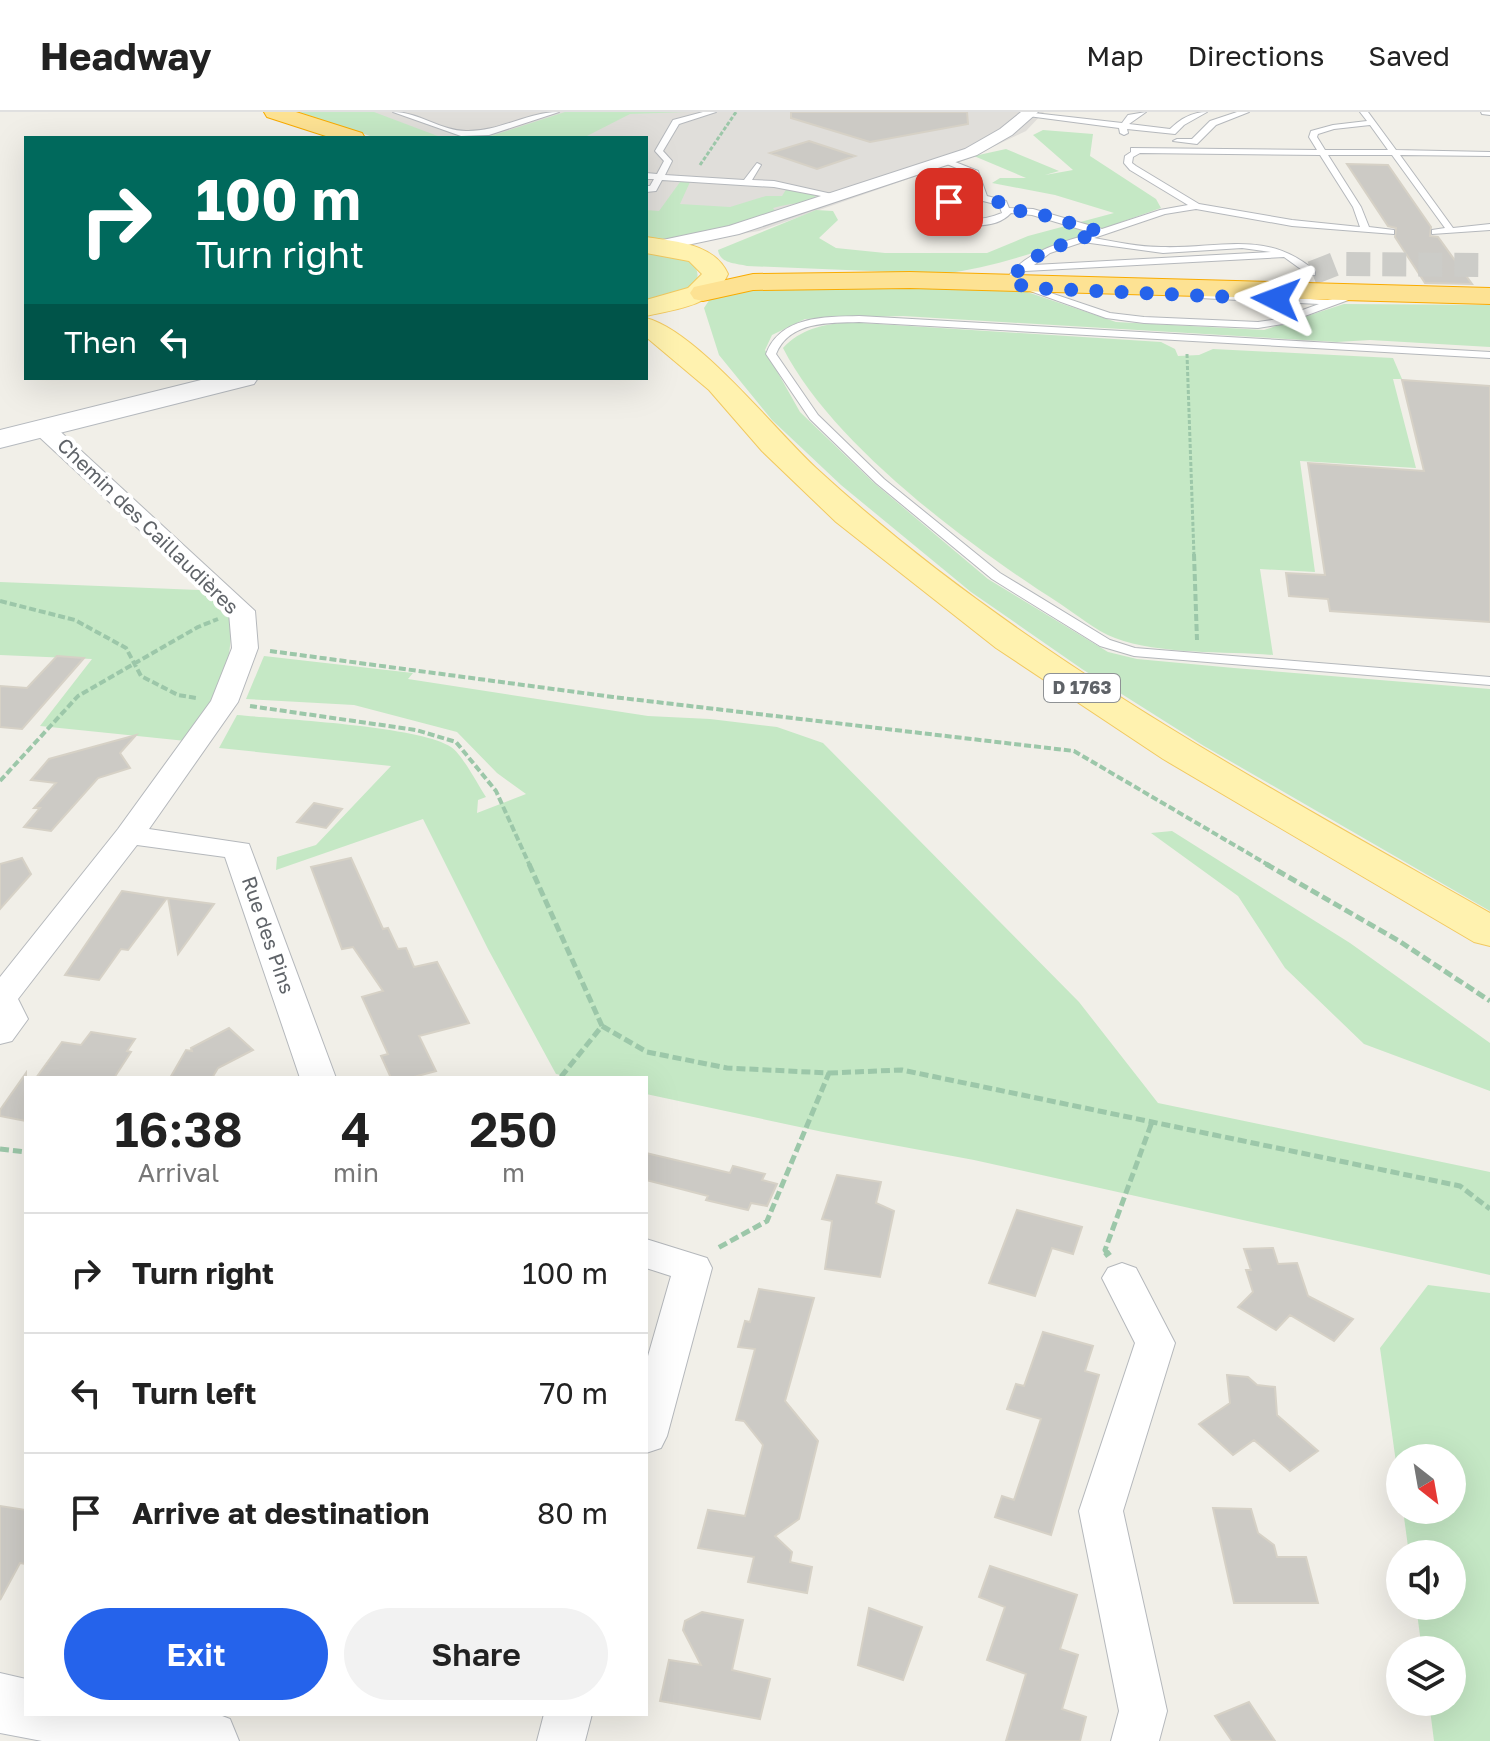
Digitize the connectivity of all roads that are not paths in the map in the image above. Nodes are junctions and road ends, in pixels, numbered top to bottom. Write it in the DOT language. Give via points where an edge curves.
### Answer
graph roads {
  1 [pos="397,112"];
  2 [pos="555,112"];
  3 [pos="712,112"];
  4 [pos="1142,112"];
  5 [pos="1203,112"];
  6 [pos="1245,112"];
  7 [pos="1364,112"];
  8 [pos="266,115"];
  9 [pos="1021,115"];
  10 [pos="1371,123"];
  11 [pos="1123,127"];
  12 [pos="1172,132"];
  13 [pos="313,136"];
  14 [pos="346,136"];
  15 [pos="1134,150"];
  16 [pos="1322,152"];
  17 [pos="1395,153"];
  18 [pos="1490,154"];
  19 [pos="945,160"];
  20 [pos="757,165"];
  21 [pos="648,176"];
  22 [pos="660,177"];
  23 [pos="747,182"];
  24 [pos="650,189"];
  25 [pos="837,196"];
  26 [pos="983,198"];
  27 [pos="1196,206"];
  28 [pos="1007,210"];
  29 [pos="793,212"];
  30 [pos="1490,227"];
  31 [pos="1366,230"];
  32 [pos="1451,231"];
  33 [pos="1101,232"];
  34 [pos="1391,232"];
  35 [pos="1435,232"];
  36 [pos="1082,239"];
  37 [pos="653,245"];
  38 [pos="1287,254"];
  39 [pos="706,260"];
  40 [pos="1416,269"];
  41 [pos="1019,278"];
  42 [pos="1490,279"];
  43 [pos="1329,292"];
  44 [pos="1490,293"];
  45 [pos="697,295"];
  46 [pos="1490,302"];
  47 [pos="648,307"];
  48 [pos="648,327"];
  49 [pos="1490,355"];
  50 [pos="236,380"];
  51 [pos="719,384"];
  52 [pos="43,428"];
  53 [pos="0,439"];
  54 [pos="1490,681"];
  55 [pos="129,835"];
  56 [pos="1490,932"];
  57 [pos="0,999"];
  58 [pos="0,1033"];
  59 [pos="317,1076"];
  60 [pos="648,1254"];
  61 [pos="1122,1278"];
  62 [pos="648,1429"];
  63 [pos="91,1716"];
  64 [pos="567,1716"];
  65 [pos="206,1741"];
  66 [pos="561,1741"];
  67 [pos="1135,1741"];
  1 -- 2 [label="lane" via="461,134 486,133"];
  3 -- 22 [label="lane" via="676,122 660,146 668,161"];
  4 -- 11 [label="lane"];
  5 -- 12 [label="lane"];
  6 -- 12 [label="lane" via="1213,123 1194,142 1172,140"];
  7 -- 10 [label="lane"];
  8 -- 13 [label="highway"];
  8 -- 14 [label="highway"];
  9 -- 11 [label="lane"];
  9 -- 19 [label="street" via="1006,132"];
  10 -- 16 [label="lane" via="1314,133"];
  10 -- 17 [label="lane"];
  11 -- 12 [label="lane"];
  11 -- 15 [label="lane" via="1126,143"];
  15 -- 16 [label="lane"];
  15 -- 27 [label="lane" via="1128,163 1133,168"];
  16 -- 17 [label="lane"];
  16 -- 31 [label="lane"];
  17 -- 18 [label="lane"];
  17 -- 32 [label="lane"];
  19 -- 25 [label="street"];
  19 -- 26 [label="lane" via="975,173"];
  20 -- 23 [label="lane"];
  21 -- 22 [label="lane"];
  22 -- 23 [label="lane" via="713,176"];
  22 -- 24 [label="lane"];
  23 -- 25 [label="lane"];
  25 -- 29 [label="street"];
  26 -- 28 [label="lane" via="1003,203"];
  26 -- 28 [label="lane" via="949,202 936,211 949,219 985,221 1002,217"];
  27 -- 31 [label="lane"];
  27 -- 33 [label="lane"];
  28 -- 33 [label="lane"];
  29 -- 37 [label="street" via="704,238"];
  29 -- 39 [label="street" via="720,244"];
  30 -- 32 [label="lane"];
  31 -- 34 [label="lane"];
  32 -- 35 [label="lane"];
  33 -- 36 [label="lane"];
  36 -- 38 [label="lane" via="1164,250 1243,244"];
  36 -- 41 [label="lane" via="1047,251"];
  37 -- 39 [label="main road"];
  38 -- 41 [label="lane"];
  38 -- 43 [label="lane" via="1300,259"];
  39 -- 41 [label="highway" via="722,267 791,273"];
  39 -- 45 [label="main road" via="716,277"];
  40 -- 43 [label="highway" via="1338,268"];
  41 -- 43 [label="highway"];
  41 -- 45 [label="highway" via="753,282"];
  42 -- 43 [label="highway" via="1347,282"];
  43 -- 44 [label="highway"];
  43 -- 46 [label="highway"];
  45 -- 47 [label="main road"];
  45 -- 51 [label="main road, D 1763" via="691,322"];
  48 -- 51 [label="main road, D 1763"];
  49 -- 54 [label="lane" via="859,319 791,329 779,336 771,354 814,417 880,481 996,576 1105,643 1134,652"];
  50 -- 52 [label="street"];
  51 -- 56 [label="main road, D 1763" via="773,445 848,515 1009,640 1177,751"];
  52 -- 53 [label="street"];
  52 -- 55 [label="street, Chemin des Caillaudières" via="242,611 245,648 224,702"];
  55 -- 57 [label="street, Chemin des Caillaudières"];
  55 -- 59 [label="street, Rue des Pins" via="238,850"];
  57 -- 58 [label="street" via="11,1019"];
  60 -- 62 [label="street" via="693,1268"];
  61 -- 67 [label="street" via="1155,1343 1101,1511 1143,1711"];
  63 -- 65 [label="street"];
  64 -- 66 [label="street"];
}
